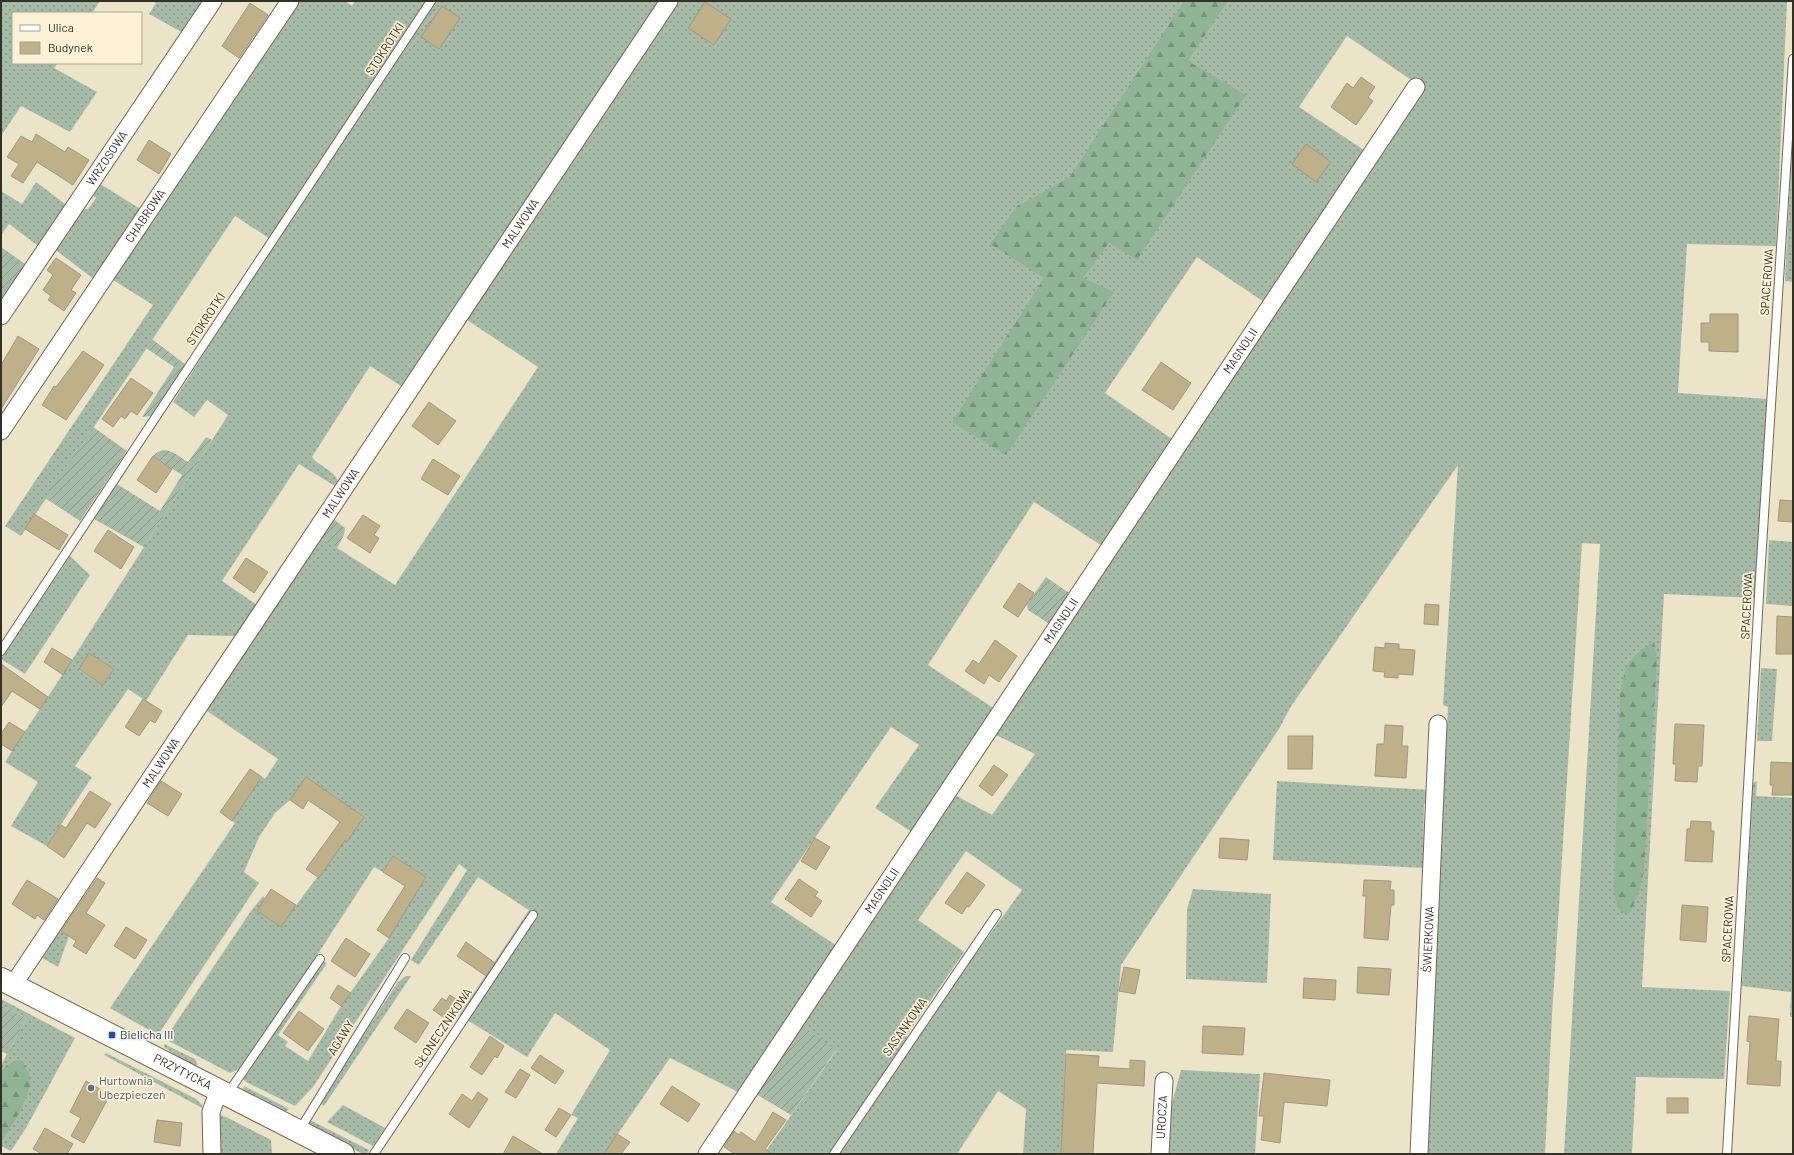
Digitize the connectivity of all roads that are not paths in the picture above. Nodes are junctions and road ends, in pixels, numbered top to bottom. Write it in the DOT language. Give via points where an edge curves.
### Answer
graph roads {
  1 [pos="213,1"];
  2 [pos="290,1"];
  3 [pos="431,1"];
  4 [pos="669,1"];
  5 [pos="1793,59"];
  6 [pos="1416,87"];
  7 [pos="1,316"];
  8 [pos="1,431"];
  9 [pos="1,651"];
  10 [pos="1438,724"];
  11 [pos="997,914"];
  12 [pos="533,915"];
  13 [pos="405,958"];
  14 [pos="320,959"];
  15 [pos="7,982"];
  16 [pos="1164,1081"];
  17 [pos="223,1092"];
  18 [pos="299,1131"];
  19 [pos="212,1154"];
  20 [pos="344,1154"];
  21 [pos="374,1154"];
  22 [pos="707,1154"];
  23 [pos="834,1154"];
  24 [pos="1160,1154"];
  25 [pos="1419,1154"];
  26 [pos="1727,1154"];
  1 -- 7 [label="street, WRZOSOWA"];
  2 -- 8 [label="street, CHABROWA"];
  3 -- 9 [label="lane, STOKROTKI"];
  4 -- 15 [label="street, MALWOWA"];
  5 -- 26 [label="lane, SPACEROWA"];
  6 -- 22 [label="street, MAGNOLII"];
  10 -- 25 [label="street, ŚWIERKOWA"];
  11 -- 23 [label="lane, SASANKOWA"];
  12 -- 21 [label="lane, SŁONECZNIKOWA"];
  13 -- 18 [label="lane, AGAWY"];
  14 -- 17 [label="lane"];
  15 -- 17 [label="main road, PRZYTYCKA"];
  16 -- 24 [label="street, UROCZA"];
  17 -- 18 [label="main road, PRZYTYCKA"];
  17 -- 19 [label="street" via="211,1112"];
  18 -- 20 [label="main road, PRZYTYCKA"];
}
